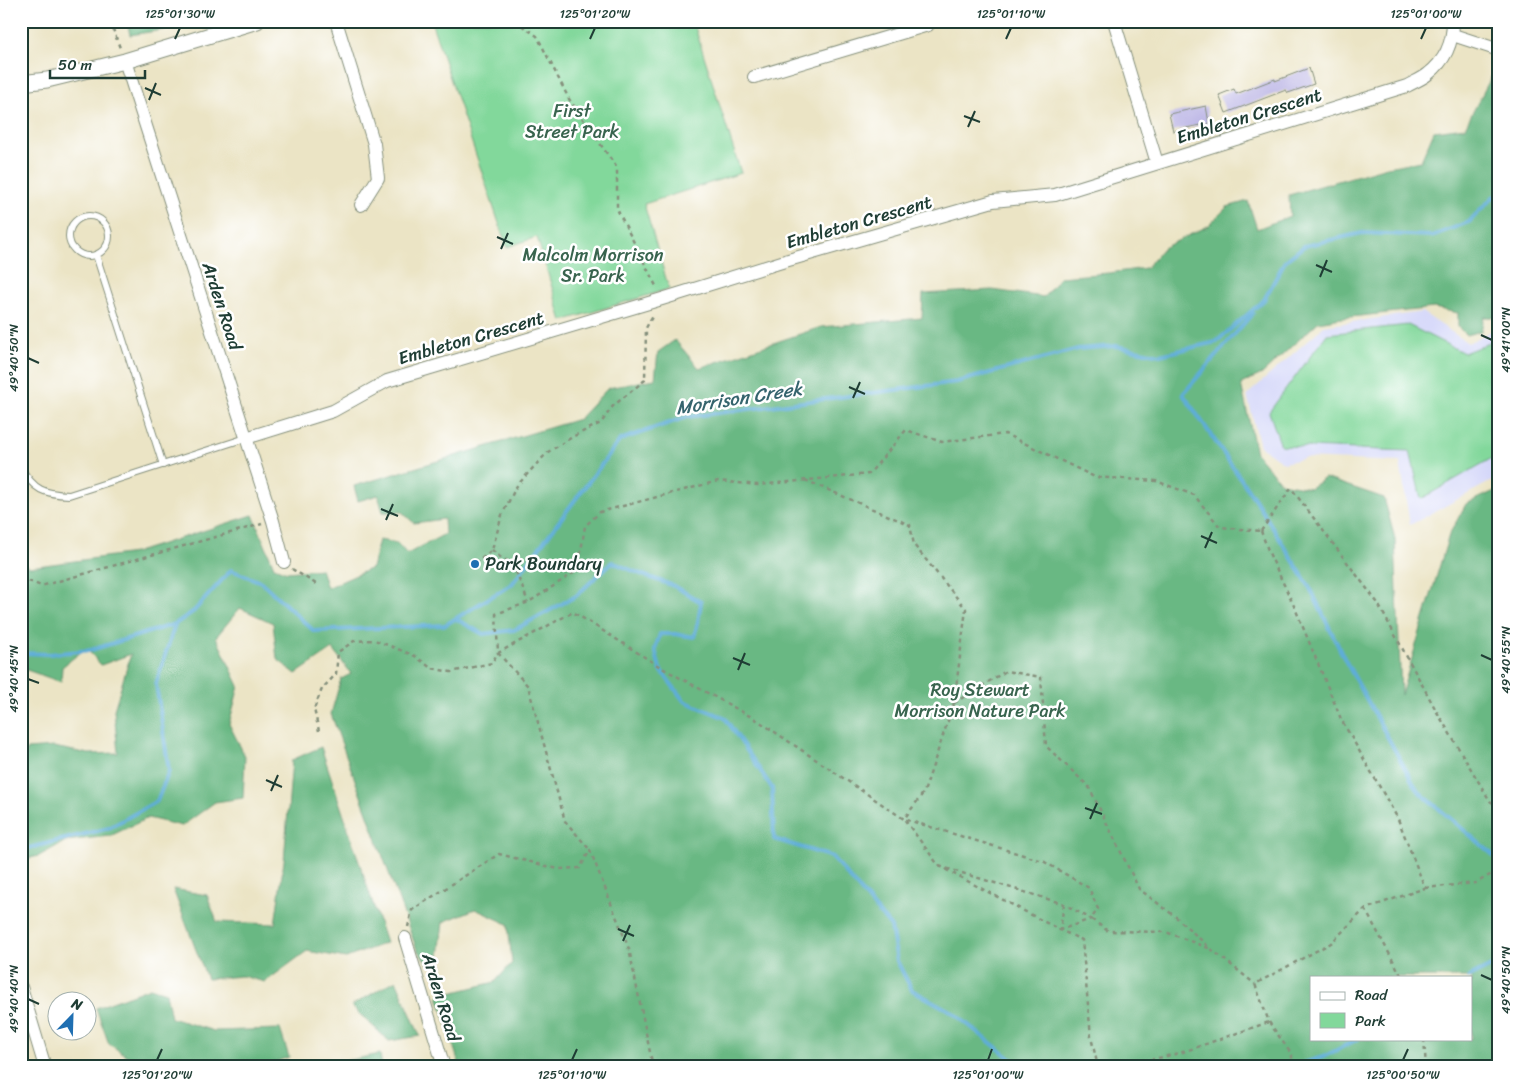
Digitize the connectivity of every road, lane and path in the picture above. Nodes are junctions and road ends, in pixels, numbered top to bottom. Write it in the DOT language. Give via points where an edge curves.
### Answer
graph roads {
  1 [pos="110,21"];
  2 [pos="257,21"];
  3 [pos="336,21"];
  4 [pos="515,21"];
  5 [pos="927,21"];
  6 [pos="1114,21"];
  7 [pos="1453,21"];
  8 [pos="1453,35"];
  9 [pos="1499,50"];
  10 [pos="125,60"];
  11 [pos="754,77"];
  12 [pos="21,83"];
  13 [pos="1157,163"];
  14 [pos="361,205"];
  15 [pos="96,255"];
  16 [pos="662,299"];
  17 [pos="246,438"];
  18 [pos="163,465"];
  19 [pos="21,468"];
  20 [pos="805,480"];
  21 [pos="273,521"];
  22 [pos="1261,531"];
  23 [pos="492,550"];
  24 [pos="284,562"];
  25 [pos="475,564"];
  26 [pos="21,578"];
  27 [pos="316,584"];
  28 [pos="529,602"];
  29 [pos="498,653"];
  30 [pos="954,703"];
  31 [pos="320,731"];
  32 [pos="1499,807"];
  33 [pos="904,818"];
  34 [pos="590,850"];
  35 [pos="939,866"];
  36 [pos="1499,868"];
  37 [pos="1425,888"];
  38 [pos="1064,904"];
  39 [pos="1365,909"];
  40 [pos="1091,919"];
  41 [pos="1060,930"];
  42 [pos="405,938"];
  43 [pos="1210,949"];
  44 [pos="1401,976"];
  45 [pos="1255,984"];
  46 [pos="21,986"];
  47 [pos="1269,1022"];
  48 [pos="1424,1040"];
  49 [pos="45,1067"];
  50 [pos="444,1067"];
  51 [pos="653,1067"];
  52 [pos="1098,1067"];
  53 [pos="1119,1067"];
  54 [pos="1292,1067"];
  55 [pos="1426,1067"];
  1 -- 10 [label="path"];
  2 -- 10 [label="street"];
  3 -- 14 [label="street" via="374,144 378,178"];
  4 -- 16 [label="path" via="537,36 569,99 617,168 617,209"];
  5 -- 11 [label="street" via="928,25"];
  6 -- 13 [label="street"];
  7 -- 8 [label="street, Embleton Crescent"];
  8 -- 9 [label="street"];
  8 -- 13 [label="street, Embleton Crescent" via="1446,54 1428,74 1407,86"];
  10 -- 12 [label="street" via="47,80"];
  10 -- 17 [label="street, Arden Road"];
  13 -- 16 [label="street, Embleton Crescent" via="1055,194 994,201"];
  15 -- 15 [label="lane" via="109,239 106,225 94,216 77,219 68,233 73,249 79,254"];
  15 -- 18 [label="lane"];
  16 -- 17 [label="street, Embleton Crescent" via="387,381 333,411"];
  16 -- 23 [label="path" via="646,328 645,380 613,406 601,423 548,452 530,471 516,488 502,515"];
  17 -- 18 [label="lane"];
  17 -- 21 [label="street, Arden Road"];
  18 -- 19 [label="lane" via="69,496 44,492 35,487"];
  20 -- 22 [label="path" via="869,474 906,430 942,442 1005,434 1094,477 1156,482 1194,495 1220,527"];
  20 -- 28 [label="path" via="758,485 718,481 600,512 585,526 578,570"];
  20 -- 30 [label="path" via="910,525 914,545 966,609"];
  21 -- 24 [label="street, Arden Road"];
  21 -- 26 [label="path" via="40,586"];
  22 -- 32 [label="path" via="1291,488 1377,602 1437,712 1490,801"];
  22 -- 37 [label="path" via="1341,719 1398,819"];
  23 -- 25 [label="path"];
  23 -- 28 [label="path" via="513,564"];
  24 -- 27 [label="path"];
  28 -- 29 [label="path" via="496,614"];
  29 -- 31 [label="path" via="492,663 451,672 431,668 415,656 375,640 354,641 338,652 336,674 322,689 314,709"];
  29 -- 33 [label="path" via="573,612 662,668 758,720"];
  29 -- 34 [label="path" via="528,686 565,821"];
  30 -- 33 [label="path" via="924,792"];
  30 -- 43 [label="path" via="1006,671 1040,677 1046,746 1089,787 1139,889"];
  33 -- 35 [label="path"];
  33 -- 40 [label="path" via="1043,861 1089,888 1098,909"];
  34 -- 42 [label="path" via="580,868 558,869 499,854 412,910"];
  34 -- 51 [label="path" via="628,949"];
  35 -- 38 [label="path"];
  35 -- 41 [label="path"];
  36 -- 37 [label="path" via="1476,883"];
  37 -- 39 [label="path"];
  38 -- 40 [label="path"];
  38 -- 41 [label="path"];
  39 -- 44 [label="path"];
  39 -- 45 [label="path" via="1330,942"];
  40 -- 41 [label="path"];
  40 -- 43 [label="path" via="1108,931 1166,932"];
  41 -- 52 [label="path" via="1082,940 1091,1037"];
  42 -- 50 [label="street, Arden Road"];
  43 -- 45 [label="path"];
  45 -- 47 [label="path"];
  46 -- 49 [label="street"];
  47 -- 53 [label="path" via="1180,1053"];
  47 -- 54 [label="path" via="1292,1055"];
  48 -- 55 [label="path"];
}
